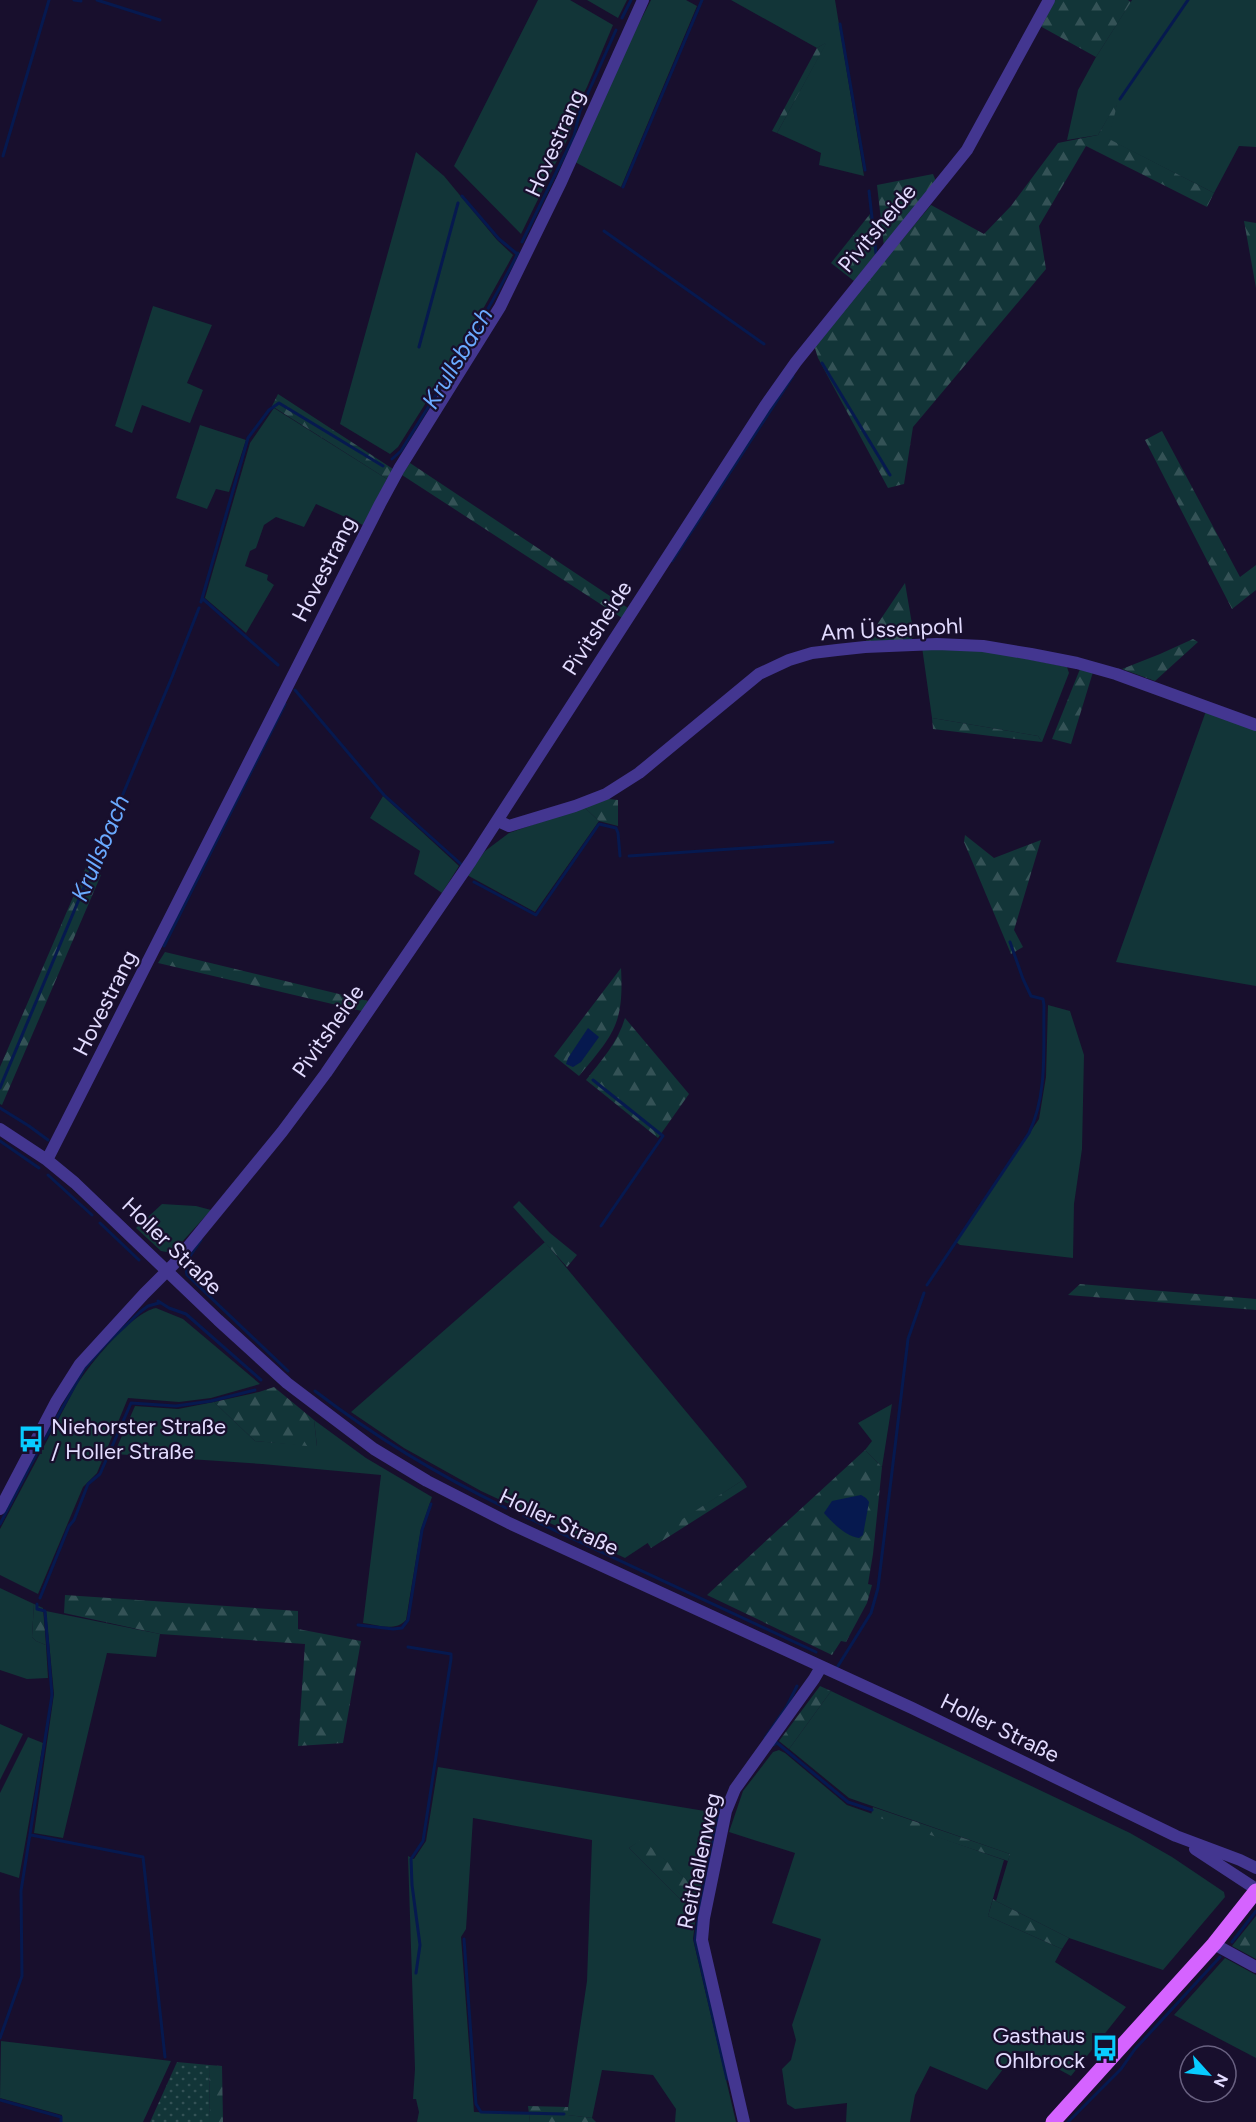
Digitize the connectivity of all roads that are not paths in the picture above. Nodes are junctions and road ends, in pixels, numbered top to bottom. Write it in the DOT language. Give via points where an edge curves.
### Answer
graph roads {
  1 [pos="643,0"];
  2 [pos="1049,0"];
  3 [pos="1256,725"];
  4 [pos="498,821"];
  5 [pos="0,1129"];
  6 [pos="47,1160"];
  7 [pos="168,1271"];
  8 [pos="0,1509"];
  9 [pos="821,1667"];
  10 [pos="1176,1836"];
  11 [pos="1256,1868"];
  12 [pos="1256,1890"];
  13 [pos="1214,1944"];
  14 [pos="1256,1967"];
  15 [pos="744,2122"];
  16 [pos="1053,2122"];
  1 -- 6 [label="street, Hovestrang" via="500,307 380,504"];
  2 -- 4 [label="street, Pivitsheide" via="967,150 789,370"];
  3 -- 4 [label="street, Am Üssenpohl" via="1116,674 983,646 937,644 812,653 759,674 639,773 606,794 510,826"];
  4 -- 7 [label="street, Pivitsheide" via="282,1132"];
  5 -- 6 [label="street, Holler Straße"];
  6 -- 7 [label="street, Holler Straße"];
  7 -- 8 [label="street, Pivitsheide" via="80,1364"];
  7 -- 9 [label="street, Holler Straße" via="287,1383 403,1467 491,1514"];
  9 -- 10 [label="street, Holler Straße"];
  9 -- 15 [label="street, Reithallenweg" via="735,1789 726,1811 704,1918 702,1940"];
  10 -- 11 [label="street, Holler Straße"];
  10 -- 12 [label="street, Holler Straße"];
  12 -- 13 [label="main road"];
  13 -- 14 [label="street"];
  13 -- 16 [label="main road"];
}
